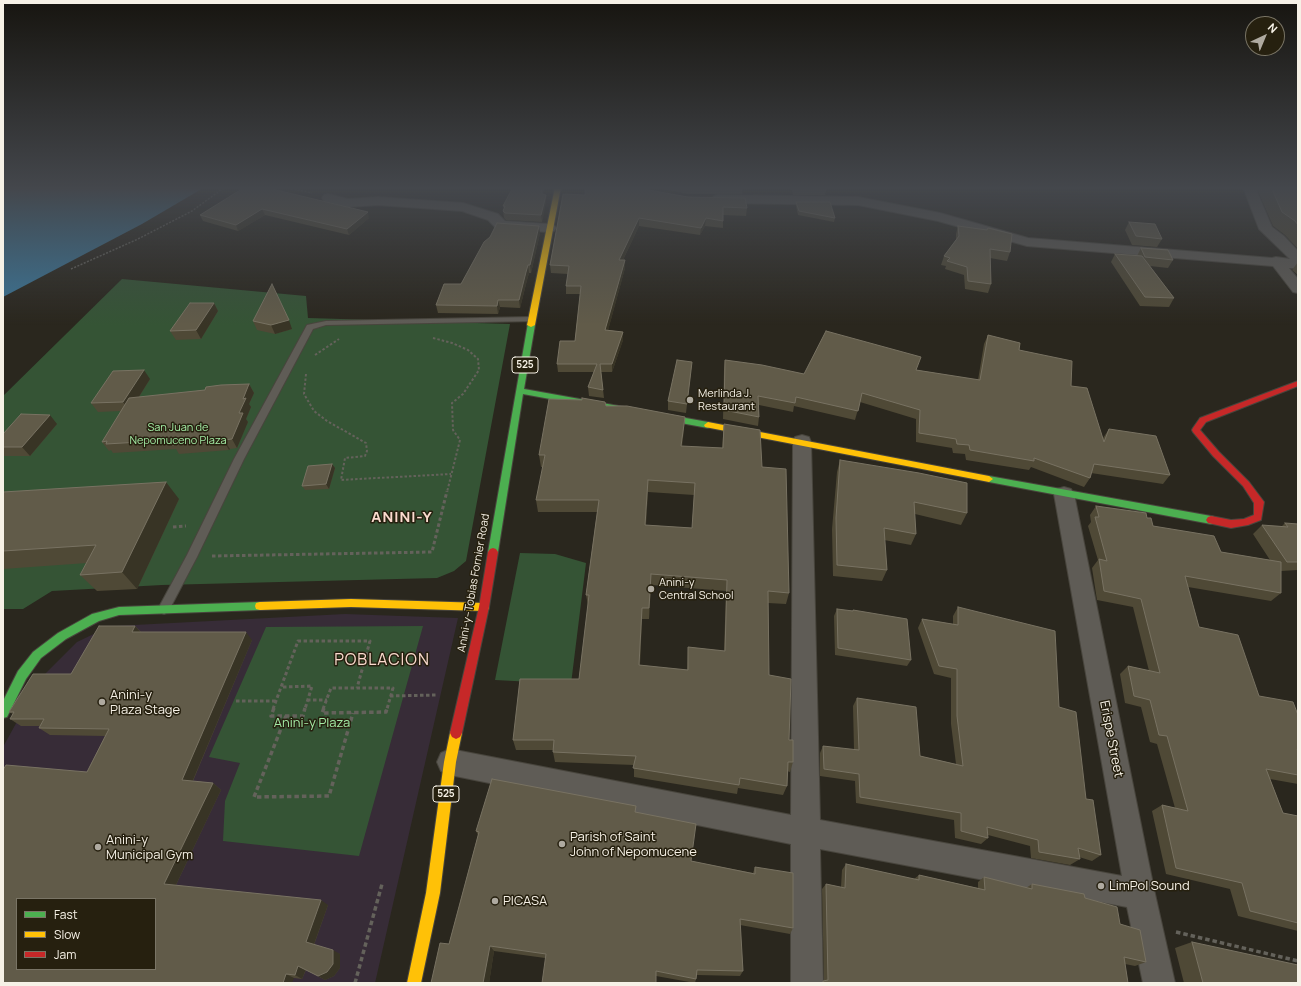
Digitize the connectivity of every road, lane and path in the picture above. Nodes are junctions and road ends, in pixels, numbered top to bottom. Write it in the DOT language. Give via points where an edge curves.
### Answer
graph roads {
  1 [pos="150,233"];
  2 [pos="548,233"];
  3 [pos="996,233"];
  4 [pos="1270,233"];
  5 [pos="1298,258"];
  6 [pos="1276,262"];
  7 [pos="1298,264"];
  8 [pos="70,269"];
  9 [pos="1298,289"];
  10 [pos="532,319"];
  11 [pos="428,337"];
  12 [pos="339,338"];
  13 [pos="312,362"];
  14 [pos="309,368"];
  15 [pos="1298,383"];
  16 [pos="520,391"];
  17 [pos="802,442"];
  18 [pos="451,474"];
  19 [pos="1064,494"];
  20 [pos="192,557"];
  21 [pos="484,607"];
  22 [pos="164,609"];
  23 [pos="283,688"];
  24 [pos="356,688"];
  25 [pos="466,694"];
  26 [pos="390,696"];
  27 [pos="307,700"];
  28 [pos="327,700"];
  29 [pos="236,701"];
  30 [pos="278,701"];
  31 [pos="3,713"];
  32 [pos="353,713"];
  33 [pos="286,716"];
  34 [pos="450,762"];
  35 [pos="805,832"];
  36 [pos="382,884"];
  37 [pos="1140,894"];
  38 [pos="1147,925"];
  39 [pos="1298,960"];
  40 [pos="355,983"];
  41 [pos="414,983"];
  42 [pos="807,983"];
  43 [pos="1159,983"];
  1 -- 8 [label="path"];
  2 -- 10 [label="street, Anini-y–Tobias Fornier Road / 525"];
  3 -- 6 [label="street" via="1027,242"];
  4 -- 5 [label="street"];
  6 -- 7 [label="street"];
  6 -- 9 [label="street"];
  10 -- 16 [label="street, Anini-y–Tobias Fornier Road / 525"];
  10 -- 20 [label="lane" via="326,323 310,326 239,459"];
  11 -- 18 [label="path" via="468,350 478,359 479,370 463,394 452,403 453,430 460,440"];
  12 -- 13 [label="path" via="315,355"];
  14 -- 18 [label="path" via="304,394 314,411 366,443 365,456 345,458 341,480"];
  15 -- 19 [label="street" via="1203,420 1196,430 1246,484 1259,502 1258,517 1231,524"];
  16 -- 17 [label="street"];
  16 -- 21 [label="street, Anini-y–Tobias Fornier Road / 525"];
  17 -- 19 [label="street"];
  17 -- 35 [label="street"];
  18 -- 20 [label="path" via="432,552"];
  19 -- 37 [label="street, Erispe Street"];
  20 -- 22 [label="lane"];
  21 -- 22 [label="street" via="351,603"];
  21 -- 25 [label="street, Anini-y–Tobias Fornier Road / 525"];
  22 -- 31 [label="street" via="119,611 96,617 62,636 37,655 22,675"];
  23 -- 24 [label="path" via="298,642 370,641"];
  23 -- 27 [label="path" via="312,686"];
  23 -- 30 [label="path"];
  24 -- 26 [label="path" via="393,688"];
  24 -- 28 [label="path" via="331,688"];
  25 -- 26 [label="path"];
  25 -- 34 [label="street, Anini-y–Tobias Fornier Road / 525"];
  26 -- 32 [label="path" via="386,712"];
  27 -- 28 [label="path"];
  27 -- 33 [label="path" via="302,716"];
  28 -- 32 [label="path" via="322,713"];
  29 -- 30 [label="path"];
  30 -- 33 [label="path" via="271,716"];
  32 -- 33 [label="path" via="328,796 254,797"];
  34 -- 35 [label="street"];
  34 -- 41 [label="street, Anini-y–Tobias Fornier Road / 525" via="432,893"];
  35 -- 37 [label="street"];
  35 -- 42 [label="street"];
  36 -- 40 [label="path"];
  37 -- 38 [label="street, Erispe Street"];
  38 -- 39 [label="path"];
  38 -- 43 [label="street, Erispe Street"];
}
